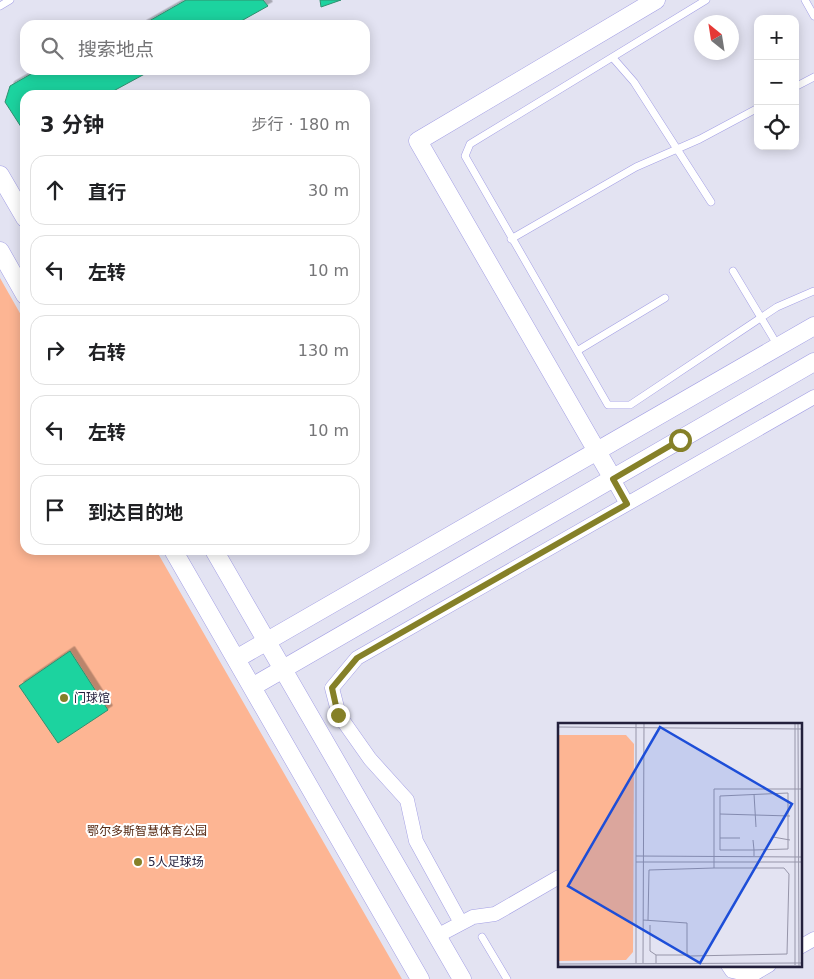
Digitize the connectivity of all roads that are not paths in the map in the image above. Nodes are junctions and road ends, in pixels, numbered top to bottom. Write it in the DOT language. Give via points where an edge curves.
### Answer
graph roads {
  1 [pos="10,0"];
  2 [pos="656,0"];
  3 [pos="706,0"];
  4 [pos="805,0"];
  5 [pos="0,6"];
  6 [pos="814,16"];
  7 [pos="613,58"];
  8 [pos="814,77"];
  9 [pos="799,85"];
  10 [pos="754,110"];
  11 [pos="678,148"];
  12 [pos="0,175"];
  13 [pos="711,202"];
  14 [pos="20,209"];
  15 [pos="511,240"];
  16 [pos="0,251"];
  17 [pos="733,271"];
  18 [pos="20,285"];
  19 [pos="814,291"];
  20 [pos="665,298"];
  21 [pos="763,318"];
  22 [pos="814,326"];
  23 [pos="779,346"];
  24 [pos="577,352"];
  25 [pos="814,362"];
  26 [pos="814,397"];
  27 [pos="596,451"];
  28 [pos="613,479"];
  29 [pos="627,504"];
  30 [pos="175,555"];
  31 [pos="217,555"];
  32 [pos="267,641"];
  33 [pos="236,659"];
  34 [pos="283,670"];
  35 [pos="252,687"];
  36 [pos="558,878"];
  37 [pos="461,923"];
  38 [pos="437,936"];
  39 [pos="482,937"];
  40 [pos="814,939"];
  41 [pos="802,946"];
  42 [pos="767,966"];
  43 [pos="733,972"];
  44 [pos="420,979"];
  45 [pos="462,979"];
  46 [pos="507,979"];
  1 -- 5 [label="lane"];
  2 -- 27 [label="street" via="418,141"];
  3 -- 7 [label="lane"];
  4 -- 6 [label="lane"];
  7 -- 11 [label="lane" via="634,82"];
  7 -- 15 [label="lane" via="470,144 464,156"];
  8 -- 9 [label="lane"];
  10 -- 11 [label="lane"];
  11 -- 13 [label="lane"];
  11 -- 15 [label="lane" via="636,167"];
  12 -- 14 [label="street"];
  15 -- 24 [label="lane"];
  16 -- 18 [label="street"];
  17 -- 21 [label="lane"];
  19 -- 21 [label="lane" via="777,307"];
  20 -- 24 [label="lane"];
  21 -- 23 [label="lane"];
  21 -- 24 [label="lane" via="630,405 608,404"];
  22 -- 23 [label="street"];
  23 -- 27 [label="street"];
  25 -- 28 [label="street"];
  26 -- 29 [label="street"];
  27 -- 28 [label="street"];
  27 -- 32 [label="street"];
  28 -- 29 [label="street"];
  28 -- 34 [label="street"];
  29 -- 37 [label="street" via="357,658 332,688 338,715 370,759 407,800 416,841"];
  30 -- 33 [label="street"];
  31 -- 32 [label="street"];
  32 -- 33 [label="street"];
  32 -- 34 [label="street"];
  33 -- 35 [label="street"];
  34 -- 35 [label="street"];
  34 -- 38 [label="street"];
  35 -- 44 [label="street"];
  36 -- 37 [label="street" via="495,914 473,917"];
  37 -- 38 [label="street"];
  38 -- 45 [label="street"];
  39 -- 46 [label="lane"];
  40 -- 41 [label="street"];
  42 -- 43 [label="street" via="752,975"];
}
